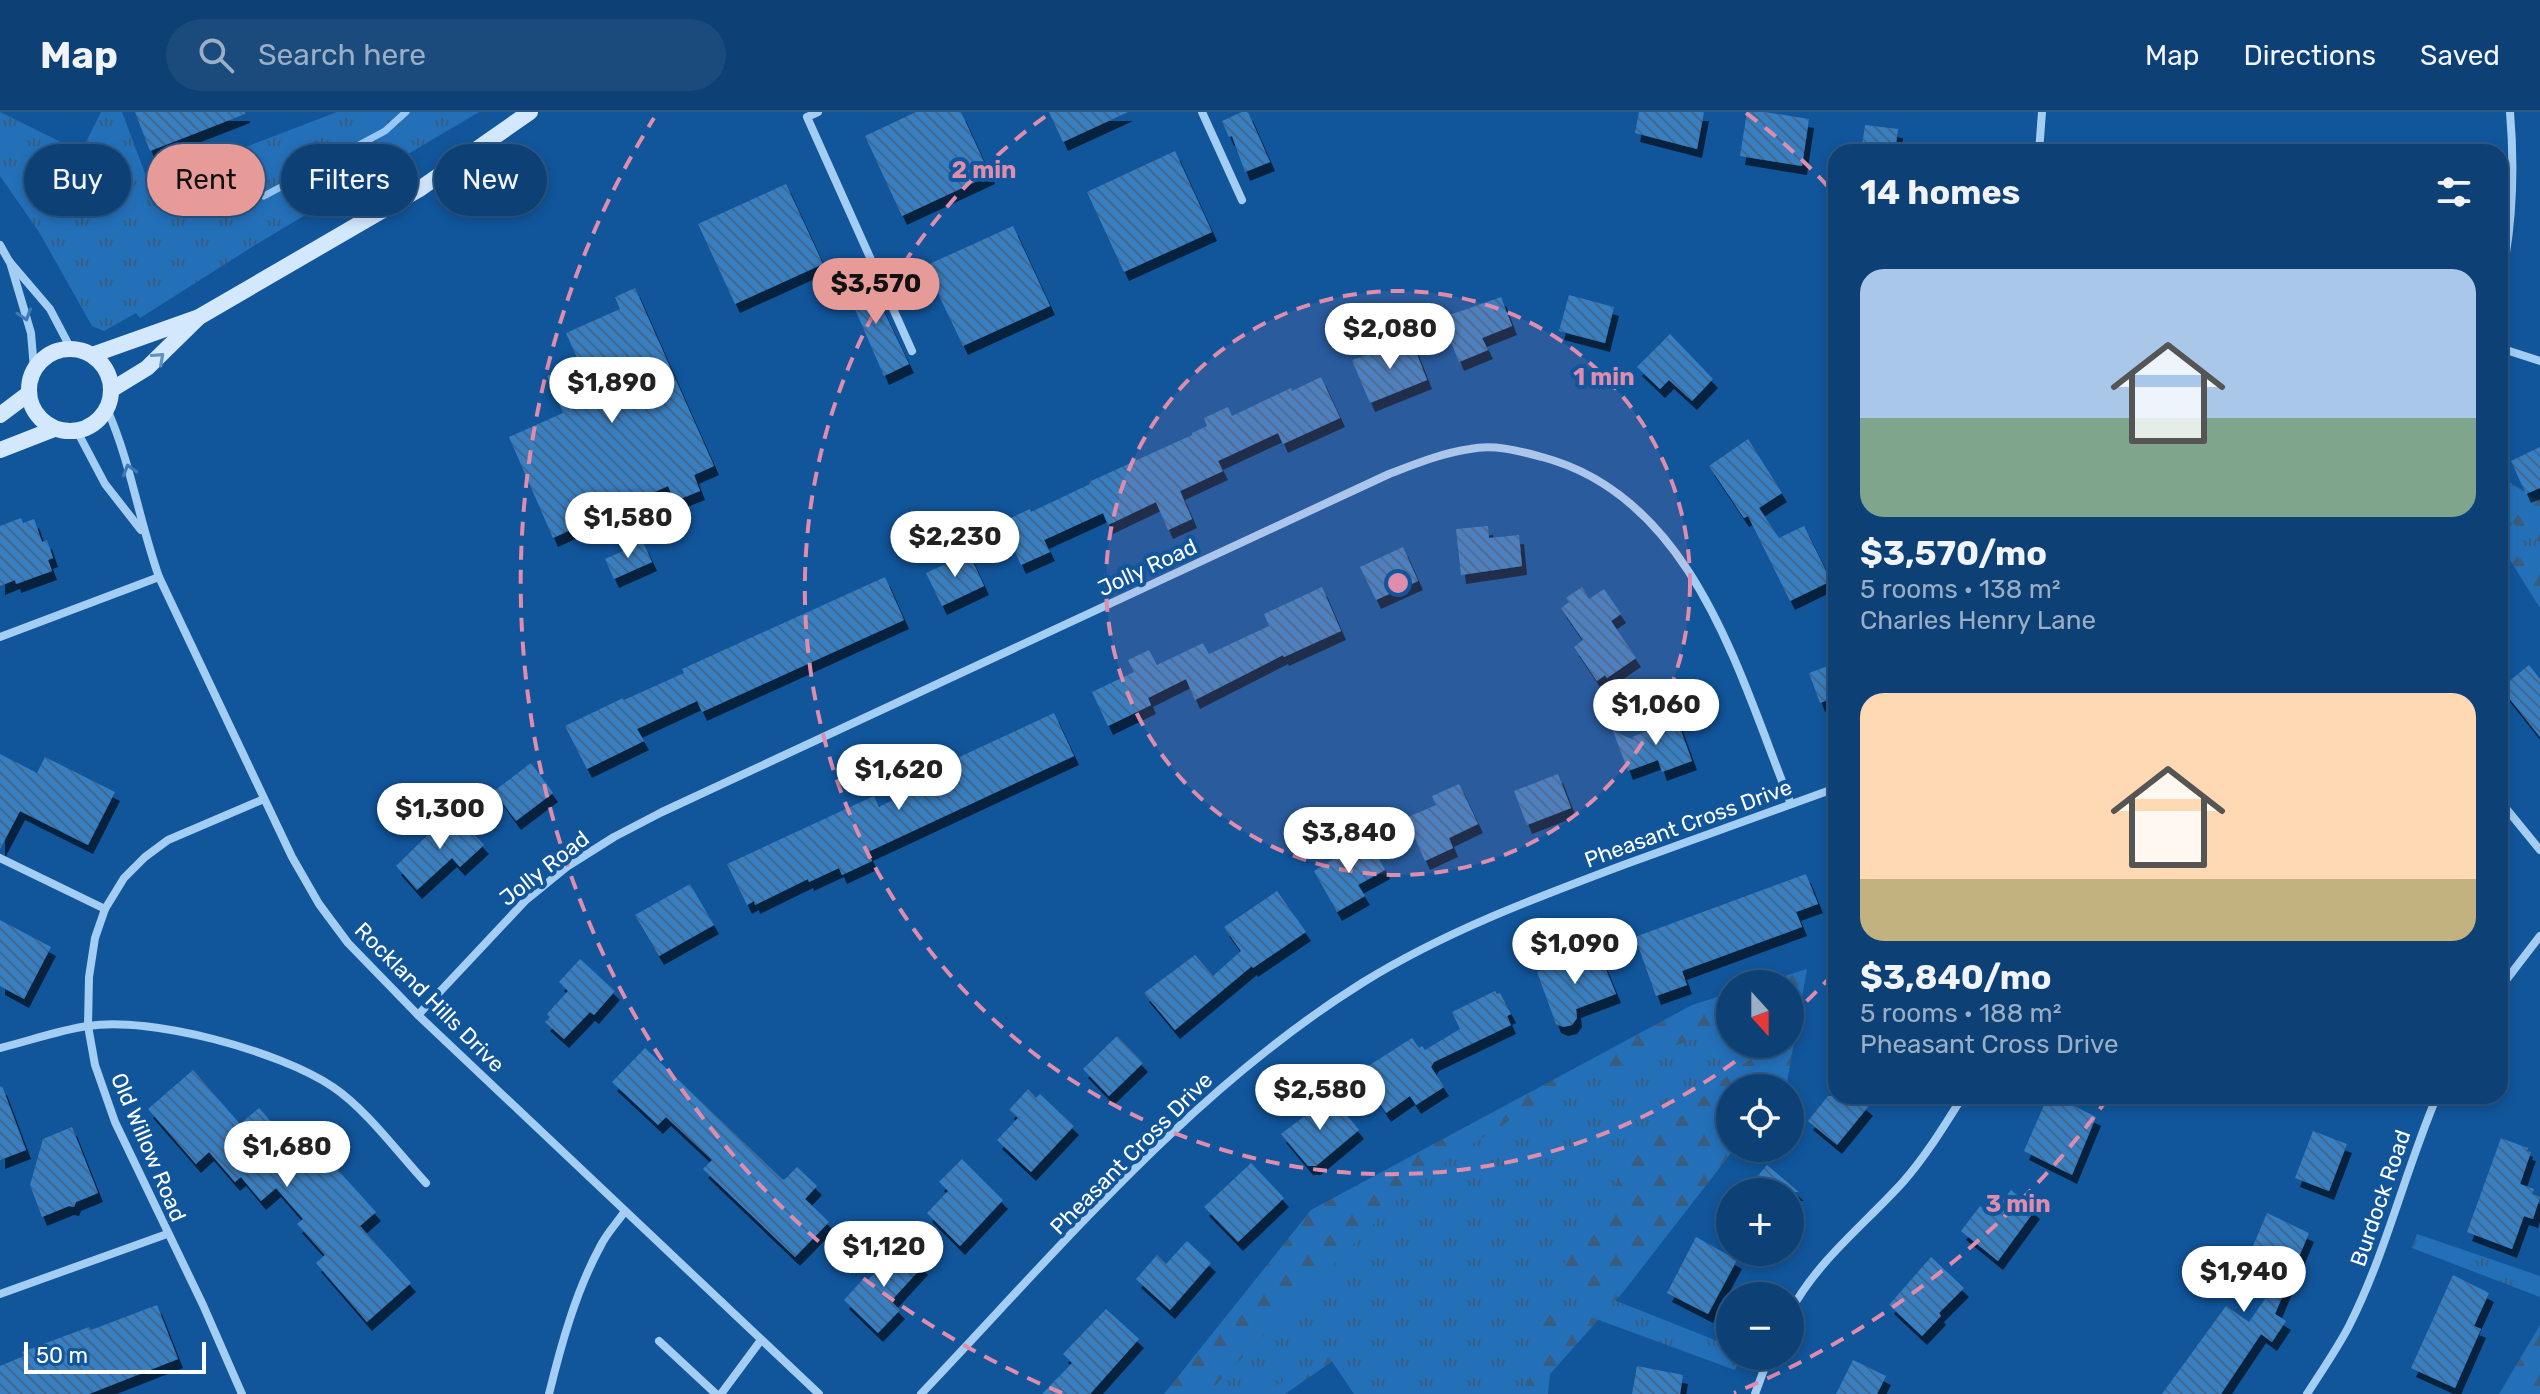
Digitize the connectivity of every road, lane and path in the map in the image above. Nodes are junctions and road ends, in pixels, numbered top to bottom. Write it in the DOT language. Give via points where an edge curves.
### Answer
graph roads {
  1 [pos="530,112"];
  2 [pos="818,112"];
  3 [pos="1202,112"];
  4 [pos="2042,112"];
  5 [pos="2510,112"];
  6 [pos="2040,144"];
  7 [pos="1242,200"];
  8 [pos="0,245"];
  9 [pos="2508,250"];
  10 [pos="9,261"];
  11 [pos="199,317"];
  12 [pos="71,349"];
  13 [pos="912,351"];
  14 [pos="2508,351"];
  15 [pos="92,355"];
  16 [pos="2540,361"];
  17 [pos="34,369"];
  18 [pos="111,390"];
  19 [pos="28,394"];
  20 [pos="107,409"];
  21 [pos="0,415"];
  22 [pos="54,429"];
  23 [pos="77,431"];
  24 [pos="0,450"];
  25 [pos="144,534"];
  26 [pos="159,577"];
  27 [pos="0,637"];
  28 [pos="1828,791"];
  29 [pos="264,799"];
  30 [pos="1791,804"];
  31 [pos="2508,811"];
  32 [pos="2540,850"];
  33 [pos="0,858"];
  34 [pos="105,909"];
  35 [pos="2540,936"];
  36 [pos="2508,978"];
  37 [pos="418,1015"];
  38 [pos="88,1026"];
  39 [pos="0,1048"];
  40 [pos="1958,1104"];
  41 [pos="2434,1104"];
  42 [pos="426,1183"];
  43 [pos="625,1211"];
  44 [pos="167,1234"];
  45 [pos="1804,1291"];
  46 [pos="0,1294"];
  47 [pos="761,1340"];
  48 [pos="659,1341"];
  49 [pos="1764,1370"];
  50 [pos="242,1394"];
  51 [pos="549,1394"];
  52 [pos="718,1394"];
  53 [pos="819,1394"];
  54 [pos="921,1394"];
  55 [pos="1755,1394"];
  56 [pos="2307,1394"];
  1 -- 11 [label="street" via="421,188"];
  2 -- 13 [label="street" via="807,117"];
  3 -- 7 [label="street"];
  4 -- 6 [label="street"];
  5 -- 9 [label="street" via="2513,196"];
  8 -- 10 [label="street"];
  10 -- 12 [label="street" via="50,309"];
  10 -- 17 [label="street, one-way" via="31,333"];
  11 -- 15 [label="street"];
  18 -- 11 [label="street, one-way" via="147,368"];
  12 -- 15 [label="street"];
  12 -- 17 [label="street" via="53,352"];
  14 -- 16 [label="street"];
  15 -- 18 [label="street" via="106,370"];
  17 -- 19 [label="street"];
  18 -- 20 [label="street"];
  19 -- 21 [label="street"];
  19 -- 22 [label="street" via="34,411"];
  20 -- 23 [label="street" via="95,423"];
  25 -- 20 [label="street, Rockland Hills Drive, one-way" via="131,471"];
  22 -- 23 [label="street"];
  22 -- 24 [label="street"];
  23 -- 25 [label="street, Rockland Hills Drive" via="105,484"];
  25 -- 26 [label="street, Rockland Hills Drive"];
  26 -- 27 [label="street"];
  26 -- 29 [label="street, Rockland Hills Drive"];
  28 -- 30 [label="street, Pheasant Cross Drive"];
  29 -- 34 [label="street, Old Willow Road" via="168,840 124,878"];
  29 -- 37 [label="street, Rockland Hills Drive" via="319,904 348,943"];
  30 -- 37 [label="street, Jolly Road" via="1700,588 1636,506 1603,480 1561,462 1510,448 1473,448 1389,474 614,837 525,901"];
  30 -- 54 [label="street, Pheasant Cross Drive" via="1478,921 1311,1016 1248,1064 1155,1149"];
  31 -- 32 [label="street"];
  33 -- 34 [label="street"];
  34 -- 38 [label="street, Old Willow Road" via="89,977"];
  35 -- 36 [label="street"];
  37 -- 43 [label="street, Rockland Hills Drive"];
  38 -- 39 [label="street"];
  38 -- 42 [label="street" via="161,1027 266,1055 302,1071 334,1087"];
  38 -- 44 [label="street, Old Willow Road" via="115,1122"];
  40 -- 45 [label="street" via="1904,1181 1825,1260"];
  41 -- 56 [label="street, Burdock Road" via="2372,1276 2348,1328"];
  43 -- 47 [label="street, Rockland Hills Drive"];
  43 -- 51 [label="street" via="588,1272"];
  44 -- 46 [label="street"];
  44 -- 50 [label="street, Old Willow Road"];
  47 -- 52 [label="street"];
  47 -- 53 [label="street, Rockland Hills Drive"];
  48 -- 52 [label="street"];
  49 -- 55 [label="street"];
}
